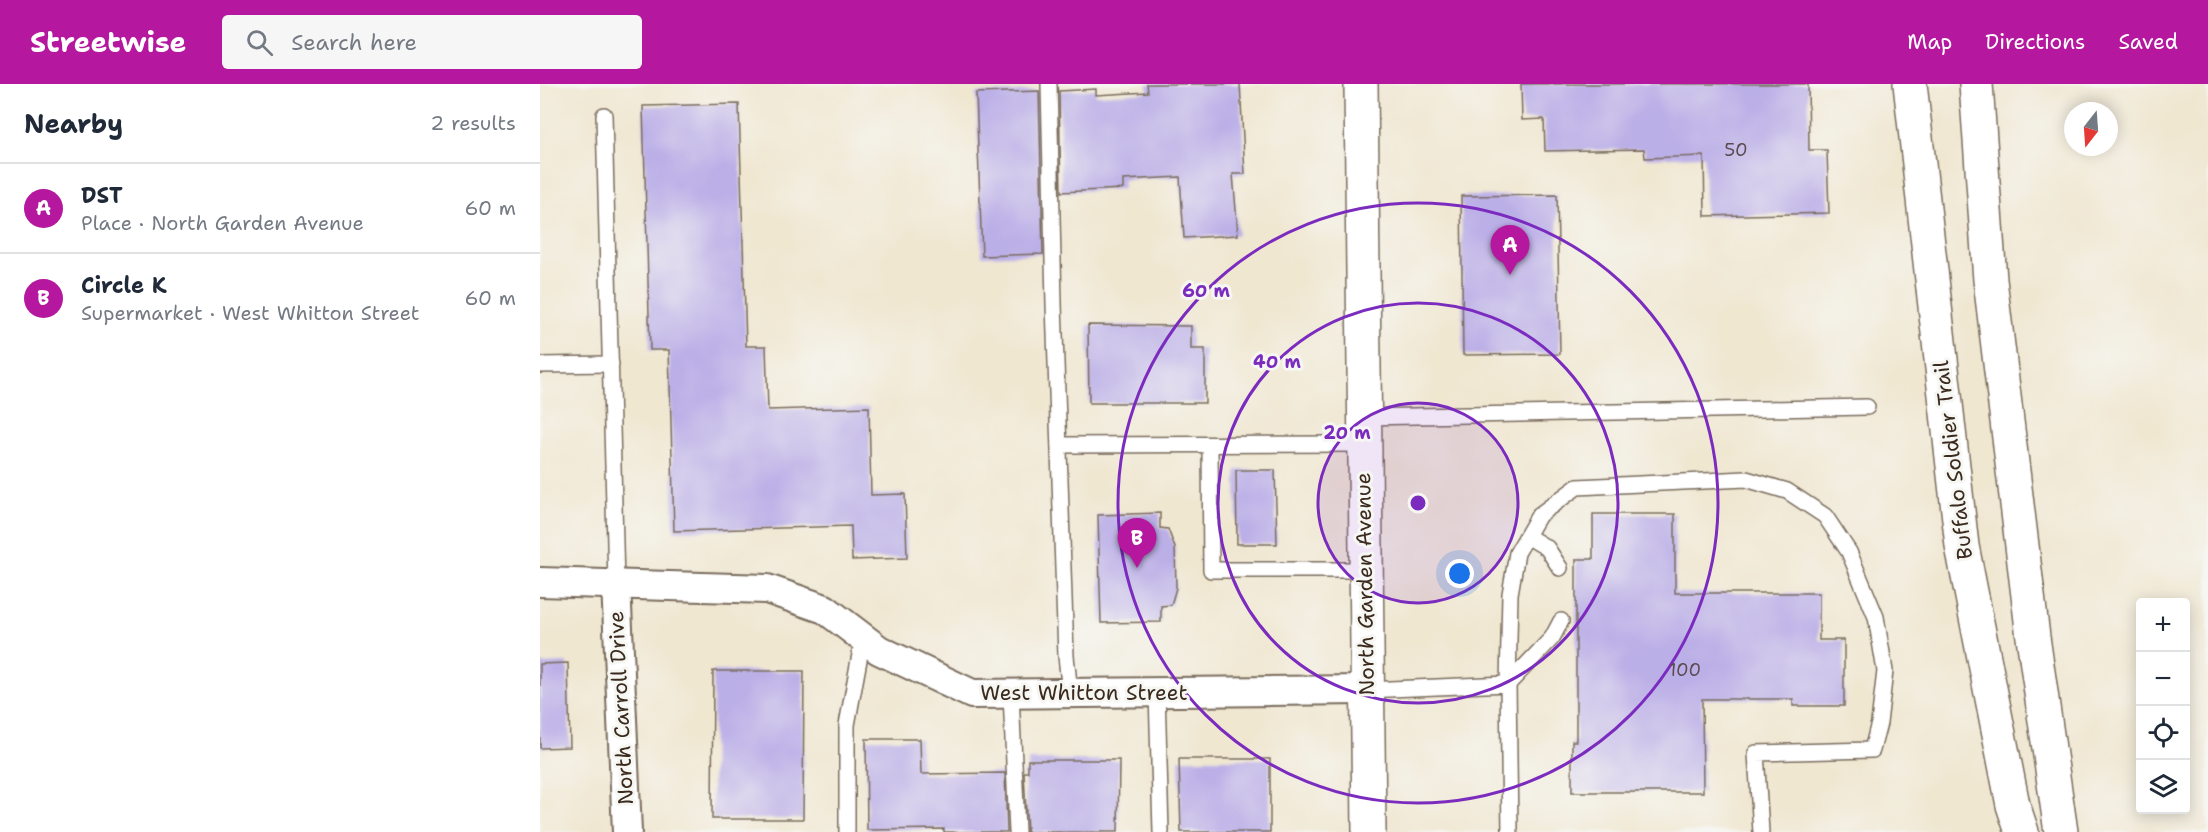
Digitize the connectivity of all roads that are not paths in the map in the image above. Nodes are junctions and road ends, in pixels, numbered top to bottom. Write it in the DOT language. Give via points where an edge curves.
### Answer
graph roads {
  1 [pos="1049,84"];
  2 [pos="1361,84"];
  3 [pos="1910,84"];
  4 [pos="1976,84"];
  5 [pos="604,115"];
  6 [pos="611,364"];
  7 [pos="540,365"];
  8 [pos="1867,408"];
  9 [pos="1364,430"];
  10 [pos="1059,445"];
  11 [pos="1210,445"];
  12 [pos="1527,536"];
  13 [pos="1560,568"];
  14 [pos="1365,570"];
  15 [pos="540,582"];
  16 [pos="616,583"];
  17 [pos="1561,621"];
  18 [pos="863,639"];
  19 [pos="1508,684"];
  20 [pos="1366,690"];
  21 [pos="1157,692"];
  22 [pos="1011,693"];
  23 [pos="1070,693"];
  24 [pos="627,832"];
  25 [pos="847,832"];
  26 [pos="1017,832"];
  27 [pos="1161,832"];
  28 [pos="1369,832"];
  29 [pos="1510,832"];
  30 [pos="1761,832"];
  31 [pos="2022,832"];
  32 [pos="2061,832"];
  1 -- 10 [label="lane"];
  2 -- 9 [label="main road, North Garden Avenue"];
  3 -- 31 [label="main road, Buffalo Soldier Trail" via="1962,546 2013,805"];
  4 -- 32 [label="main road" via="1990,280"];
  5 -- 6 [label="lane"];
  6 -- 7 [label="lane"];
  6 -- 16 [label="lane"];
  8 -- 9 [label="lane"];
  9 -- 11 [label="lane"];
  9 -- 14 [label="main road, North Garden Avenue"];
  10 -- 11 [label="lane"];
  10 -- 23 [label="lane"];
  11 -- 14 [label="lane" via="1211,570"];
  12 -- 13 [label="lane" via="1547,548"];
  12 -- 19 [label="lane" via="1517,553 1510,594"];
  12 -- 30 [label="lane" via="1539,515 1577,487 1746,479 1787,491 1825,516 1849,552 1876,617 1885,672 1879,723 1872,750 1756,753"];
  14 -- 20 [label="main road, North Garden Avenue"];
  15 -- 16 [label="street, West Whitton Street"];
  16 -- 18 [label="street, West Whitton Street" via="767,589 825,609"];
  16 -- 24 [label="street, North Carroll Drive"];
  17 -- 19 [label="lane" via="1552,638"];
  18 -- 22 [label="street, West Whitton Street" via="972,694"];
  18 -- 25 [label="lane" via="847,725"];
  19 -- 20 [label="lane"];
  19 -- 29 [label="lane"];
  20 -- 21 [label="street, West Whitton Street"];
  20 -- 28 [label="main road, North Garden Avenue"];
  21 -- 23 [label="street, West Whitton Street"];
  21 -- 27 [label="lane"];
  22 -- 23 [label="street, West Whitton Street"];
  22 -- 26 [label="lane"];
}
